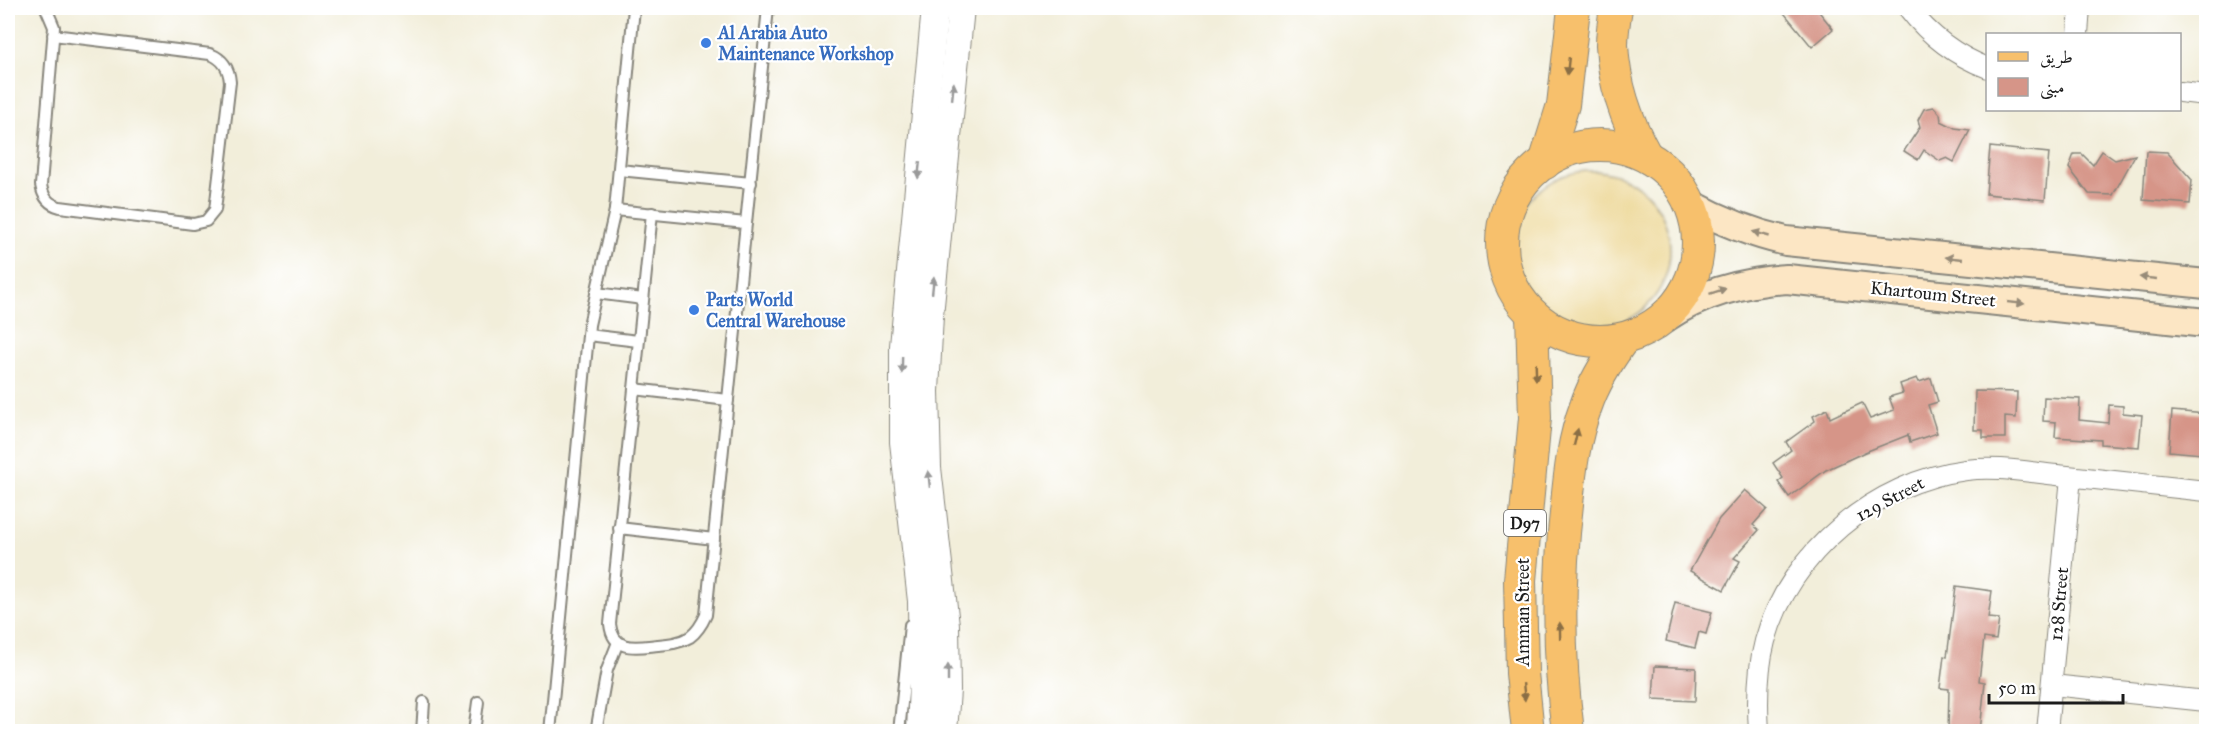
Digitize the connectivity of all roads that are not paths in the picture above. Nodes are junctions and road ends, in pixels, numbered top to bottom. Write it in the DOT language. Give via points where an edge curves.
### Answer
graph roads {
  1 [pos="46,8"];
  2 [pos="634,8"];
  3 [pos="768,8"];
  4 [pos="934,8"];
  5 [pos="961,8"];
  6 [pos="1574,8"];
  7 [pos="1616,8"];
  8 [pos="1908,8"];
  9 [pos="2080,8"];
  10 [pos="2078,33"];
  11 [pos="53,35"];
  12 [pos="1986,67"];
  13 [pos="2181,92"];
  14 [pos="2206,95"];
  15 [pos="1646,156"];
  16 [pos="1545,162"];
  17 [pos="619,170"];
  18 [pos="750,183"];
  19 [pos="1690,204"];
  20 [pos="615,210"];
  21 [pos="652,213"];
  22 [pos="746,223"];
  23 [pos="2206,284"];
  24 [pos="596,293"];
  25 [pos="643,299"];
  26 [pos="1532,314"];
  27 [pos="1666,317"];
  28 [pos="2206,323"];
  29 [pos="588,335"];
  30 [pos="1623,339"];
  31 [pos="638,341"];
  32 [pos="634,389"];
  33 [pos="728,400"];
  34 [pos="2071,477"];
  35 [pos="2206,491"];
  36 [pos="619,528"];
  37 [pos="714,539"];
  38 [pos="918,574"];
  39 [pos="618,642"];
  40 [pos="2052,686"];
  41 [pos="2206,701"];
  42 [pos="424,702"];
  43 [pos="478,702"];
  44 [pos="422,732"];
  45 [pos="474,732"];
  46 [pos="550,732"];
  47 [pos="596,732"];
  48 [pos="899,732"];
  49 [pos="920,732"];
  50 [pos="944,732"];
  51 [pos="1528,732"];
  52 [pos="1568,732"];
  53 [pos="1759,732"];
  54 [pos="2047,732"];
  1 -- 11 [label="lane" via="52,19"];
  2 -- 17 [label="lane"];
  3 -- 18 [label="lane"];
  4 -- 38 [label="street, one-way" via="903,346 903,442"];
  50 -- 5 [label="street, one-way" via="946,625 928,468 926,391"];
  6 -- 16 [label="main road, one-way" via="1563,105"];
  7 -- 15 [label="main road" via="1612,43 1618,87 1633,133"];
  8 -- 12 [label="street" via="1943,42"];
  9 -- 10 [label="street"];
  11 -- 11 [label="lane" via="41,185 45,197 60,207 193,224 206,221 215,210 230,82 223,61 210,54"];
  13 -- 14 [label="street"];
  15 -- 16 [label="main road" via="1626,149 1594,146 1563,152"];
  15 -- 19 [label="main road" via="1679,185"];
  16 -- 26 [label="main road" via="1513,200 1505,223 1503,248 1507,272"];
  17 -- 18 [label="lane"];
  17 -- 20 [label="lane"];
  18 -- 22 [label="lane"];
  23 -- 19 [label="main road, Khartoum Street, one-way" via="1786,241 1738,228"];
  19 -- 27 [label="main road" via="1697,227 1695,268 1682,298"];
  20 -- 21 [label="lane"];
  20 -- 24 [label="lane"];
  21 -- 22 [label="lane"];
  21 -- 25 [label="lane"];
  22 -- 33 [label="lane"];
  24 -- 25 [label="lane"];
  24 -- 29 [label="lane"];
  25 -- 31 [label="lane"];
  26 -- 30 [label="main road" via="1575,338 1599,342"];
  26 -- 51 [label="main road, Amman Street / D97, one-way" via="1536,418 1520,580"];
  27 -- 28 [label="main road, Khartoum Street, one-way" via="1723,289 1787,279"];
  27 -- 30 [label="main road"];
  29 -- 31 [label="lane"];
  29 -- 46 [label="lane"];
  52 -- 30 [label="main road, Amman Street / D97, one-way" via="1560,602 1572,458 1596,382"];
  31 -- 32 [label="lane"];
  32 -- 33 [label="lane"];
  32 -- 36 [label="lane"];
  33 -- 37 [label="lane"];
  34 -- 35 [label="street, 129 Street"];
  34 -- 40 [label="street, 128 Street"];
  34 -- 53 [label="street, 129 Street" via="1966,469 1902,488 1840,527 1807,561 1773,617 1760,663"];
  36 -- 37 [label="lane"];
  36 -- 39 [label="lane" via="610,624"];
  37 -- 39 [label="lane" via="706,615 697,631 672,643 630,647"];
  38 -- 48 [label="lane"];
  38 -- 49 [label="street" via="922,642"];
  39 -- 47 [label="lane" via="607,670"];
  40 -- 41 [label="street"];
  40 -- 54 [label="street, 128 Street"];
  42 -- 44 [label="lane"];
  43 -- 45 [label="lane"];
}
